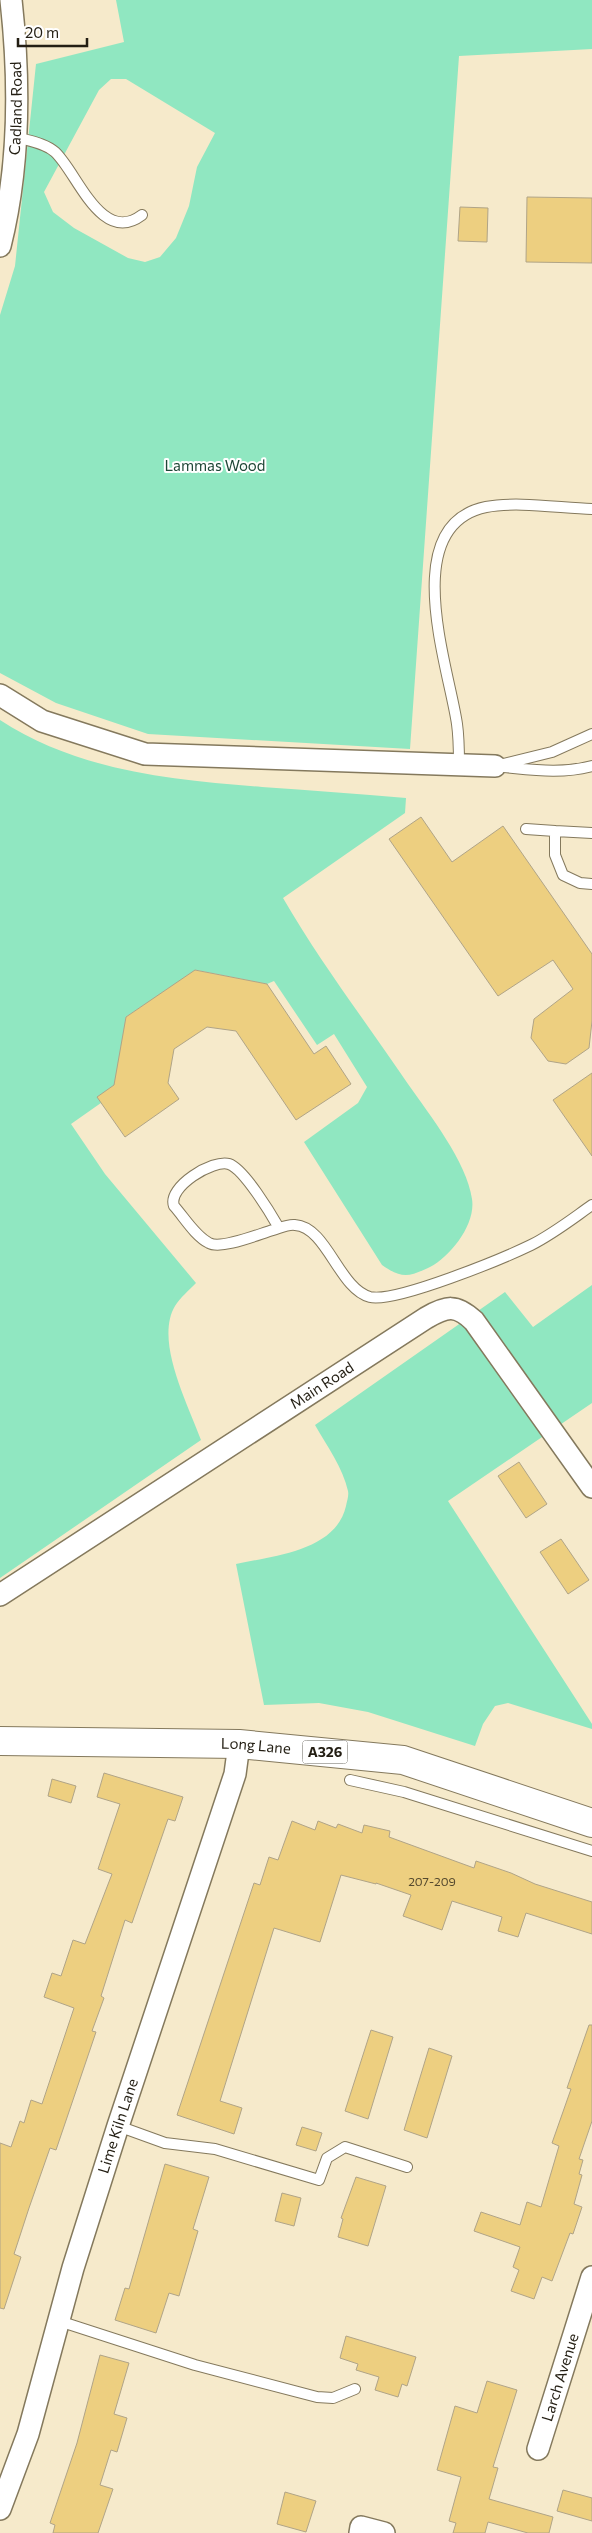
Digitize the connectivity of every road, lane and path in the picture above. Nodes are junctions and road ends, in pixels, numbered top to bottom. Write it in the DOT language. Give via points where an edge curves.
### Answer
graph roads {
  1 [pos="11,0"];
  2 [pos="16,137"];
  3 [pos="142,215"];
  4 [pos="0,246"];
  5 [pos="592,509"];
  6 [pos="0,695"];
  7 [pos="592,734"];
  8 [pos="459,766"];
  9 [pos="495,766"];
  10 [pos="592,766"];
  11 [pos="526,829"];
  12 [pos="555,832"];
  13 [pos="592,833"];
  14 [pos="592,884"];
  15 [pos="592,1205"];
  16 [pos="278,1228"];
  17 [pos="592,1487"];
  18 [pos="0,1595"];
  19 [pos="0,1741"];
  20 [pos="239,1744"];
  21 [pos="350,1780"];
  22 [pos="592,1823"];
  23 [pos="592,1851"];
  24 [pos="118,2126"];
  25 [pos="407,2168"];
  26 [pos="592,2277"];
  27 [pos="59,2321"];
  28 [pos="355,2389"];
  29 [pos="538,2449"];
  30 [pos="0,2509"];
  31 [pos="360,2533"];
  32 [pos="384,2533"];
  1 -- 2 [label="street, Cadland Road" via="18,106"];
  2 -- 3 [label="lane" via="41,144 57,154 88,200 103,214 124,222"];
  2 -- 4 [label="street, Cadland Road"];
  5 -- 8 [label="lane" via="485,507 458,520 447,532 438,562 436,606 442,654 458,724"];
  6 -- 8 [label="street" via="42,722 146,754"];
  7 -- 9 [label="lane" via="552,752"];
  8 -- 9 [label="street"];
  9 -- 10 [label="lane" via="549,772"];
  11 -- 12 [label="lane"];
  12 -- 13 [label="lane"];
  12 -- 14 [label="lane" via="555,855 564,875 580,883"];
  15 -- 16 [label="lane" via="546,1237 513,1253 402,1294 377,1298 360,1293 305,1228 296,1225"];
  16 -- 16 [label="lane" via="219,1246 209,1244 174,1206 174,1192 209,1167 228,1164 243,1176"];
  17 -- 18 [label="street, Main Road" via="474,1321 457,1308 448,1308 426,1318"];
  19 -- 20 [label="main road, Long Lane / A326"];
  20 -- 22 [label="main road, Long Lane / A326" via="403,1760"];
  20 -- 24 [label="street, Lime Kiln Lane" via="235,1774"];
  21 -- 23 [label="lane" via="404,1792"];
  24 -- 25 [label="lane" via="165,2143 215,2149 319,2180 327,2158 345,2147"];
  24 -- 27 [label="street, Lime Kiln Lane"];
  26 -- 29 [label="street, Larch Avenue"];
  27 -- 28 [label="lane" via="196,2365 317,2397 334,2398"];
  27 -- 30 [label="street, Lime Kiln Lane" via="28,2434"];
  31 -- 32 [label="street" via="362,2527"];
}
